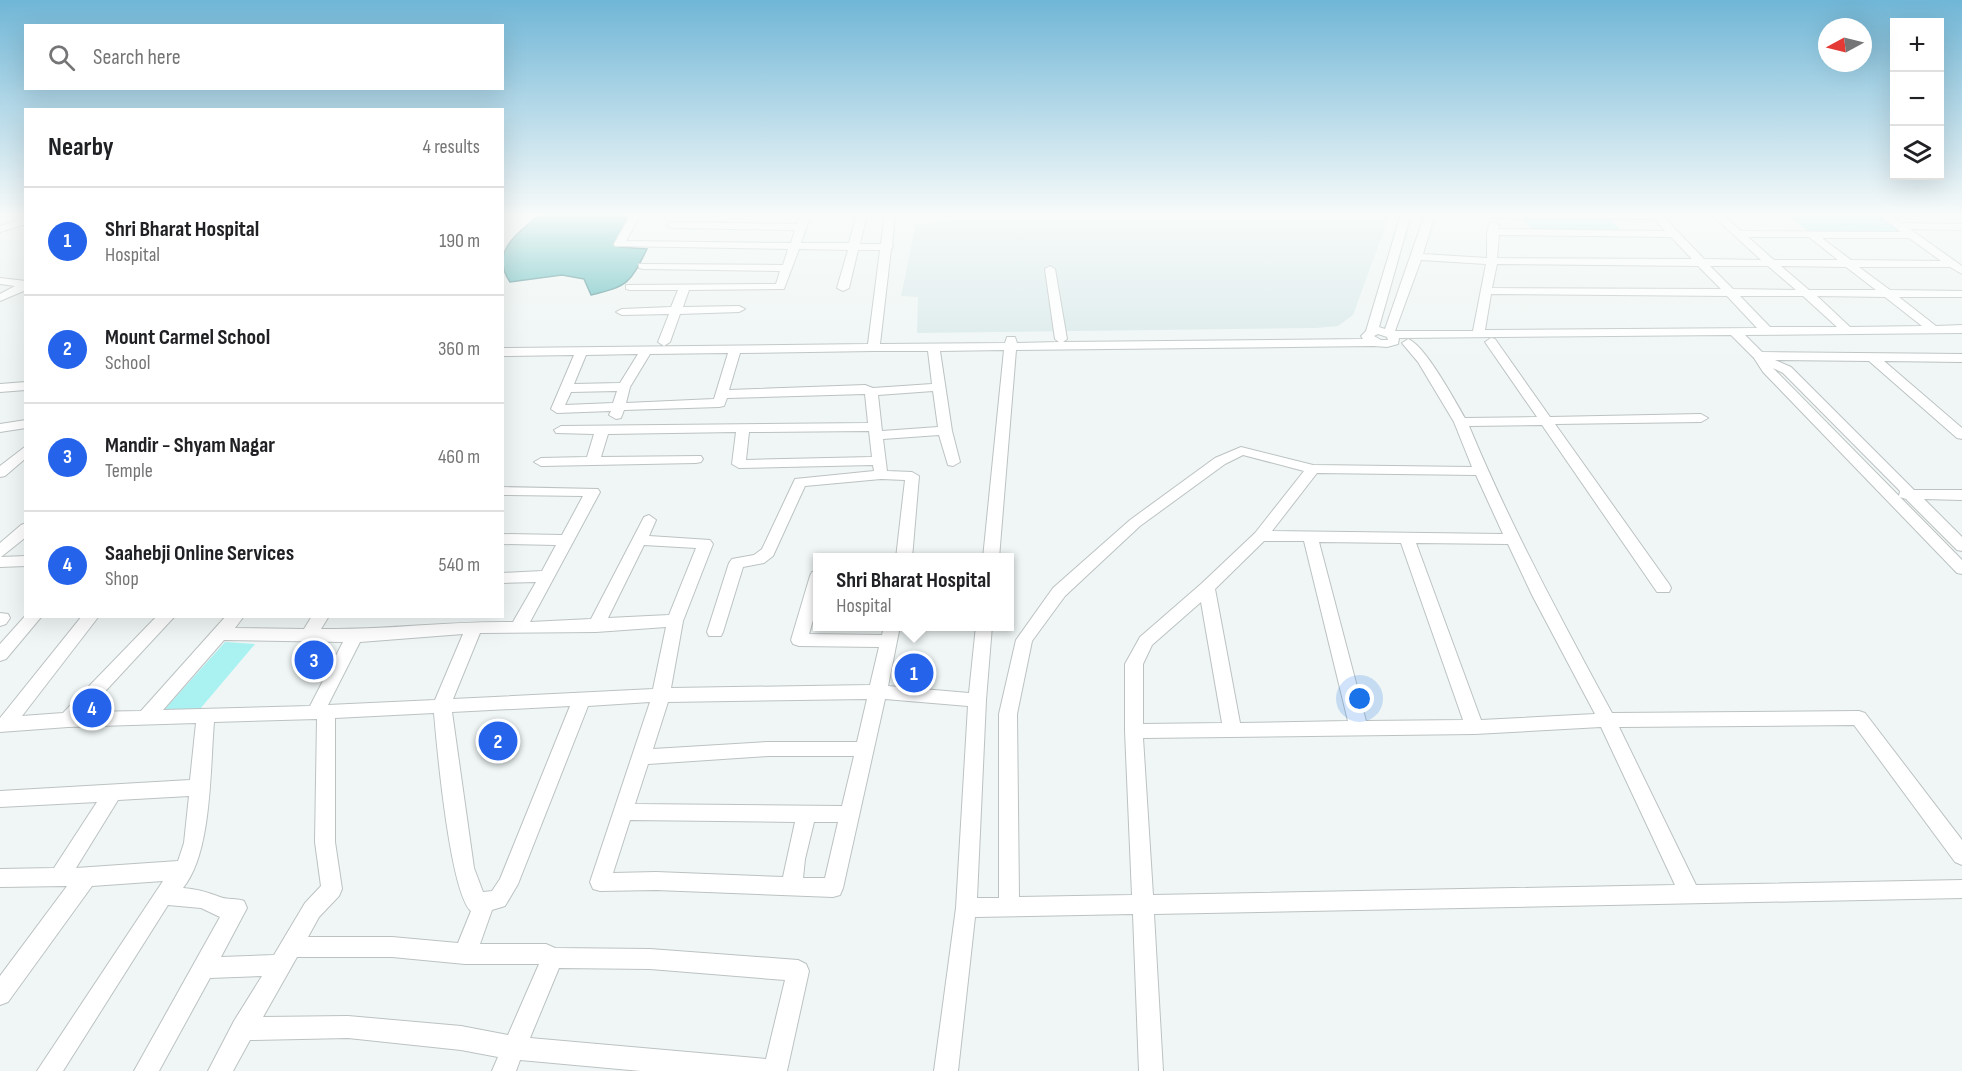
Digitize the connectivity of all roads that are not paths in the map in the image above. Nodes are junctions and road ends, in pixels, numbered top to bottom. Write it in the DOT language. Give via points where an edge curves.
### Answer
graph roads {
  1 [pos="788,264"];
  2 [pos="849,264"];
  3 [pos="884,264"];
  4 [pos="1392,264"];
  5 [pos="1415,264"];
  6 [pos="1492,264"];
  7 [pos="1703,264"];
  8 [pos="1770,264"];
  9 [pos="1848,264"];
  10 [pos="1951,264"];
  11 [pos="643,266"];
  12 [pos="786,268"];
  13 [pos="1050,269"];
  14 [pos="1962,271"];
  15 [pos="0,281"];
  16 [pos="24,285"];
  17 [pos="24,286"];
  18 [pos="684,288"];
  19 [pos="843,288"];
  20 [pos="1487,291"];
  21 [pos="1731,293"];
  22 [pos="1809,294"];
  23 [pos="1890,294"];
  24 [pos="1962,294"];
  25 [pos="0,298"];
  26 [pos="739,309"];
  27 [pos="675,310"];
  28 [pos="622,312"];
  29 [pos="1933,329"];
  30 [pos="1962,329"];
  31 [pos="1848,330"];
  32 [pos="1734,331"];
  33 [pos="1767,331"];
  34 [pos="1478,334"];
  35 [pos="1371,336"];
  36 [pos="1396,338"];
  37 [pos="1962,338"];
  38 [pos="1061,339"];
  39 [pos="1743,340"];
  40 [pos="664,342"];
  41 [pos="1491,342"];
  42 [pos="874,343"];
  43 [pos="1010,343"];
  44 [pos="504,344"];
  45 [pos="933,347"];
  46 [pos="735,349"];
  47 [pos="646,350"];
  48 [pos="582,351"];
  49 [pos="504,352"];
  50 [pos="1759,356"];
  51 [pos="1871,356"];
  52 [pos="1962,358"];
  53 [pos="24,386"];
  54 [pos="624,387"];
  55 [pos="938,387"];
  56 [pos="0,388"];
  57 [pos="566,388"];
  58 [pos="871,392"];
  59 [pos="724,394"];
  60 [pos="618,408"];
  61 [pos="1701,418"];
  62 [pos="1461,422"];
  63 [pos="1546,422"];
  64 [pos="24,424"];
  65 [pos="0,428"];
  66 [pos="743,429"];
  67 [pos="561,430"];
  68 [pos="607,430"];
  69 [pos="876,431"];
  70 [pos="945,431"];
  71 [pos="1960,431"];
  72 [pos="24,452"];
  73 [pos="696,459"];
  74 [pos="593,460"];
  75 [pos="541,462"];
  76 [pos="953,462"];
  77 [pos="880,468"];
  78 [pos="1313,469"];
  79 [pos="1481,471"];
  80 [pos="0,473"];
  81 [pos="504,491"];
  82 [pos="1911,494"];
  83 [pos="1889,495"];
  84 [pos="1962,495"];
  85 [pos="649,520"];
  86 [pos="24,530"];
  87 [pos="1260,536"];
  88 [pos="1311,538"];
  89 [pos="1407,538"];
  90 [pos="504,539"];
  91 [pos="1513,539"];
  92 [pos="566,540"];
  93 [pos="641,540"];
  94 [pos="1962,546"];
  95 [pos="0,552"];
  96 [pos="904,553"];
  97 [pos="991,553"];
  98 [pos="24,561"];
  99 [pos="0,562"];
  100 [pos="1962,569"];
  101 [pos="546,576"];
  102 [pos="504,578"];
  103 [pos="1207,588"];
  104 [pos="1663,588"];
  105 [pos="813,593"];
  106 [pos="32,618"];
  107 [pos="89,618"];
  108 [pos="165,618"];
  109 [pos="234,618"];
  110 [pos="320,618"];
  111 [pos="675,621"];
  112 [pos="596,626"];
  113 [pos="474,627"];
  114 [pos="518,628"];
  115 [pos="984,631"];
  116 [pos="715,632"];
  117 [pos="220,634"];
  118 [pos="891,634"];
  119 [pos="354,636"];
  120 [pos="308,637"];
  121 [pos="0,655"];
  122 [pos="879,692"];
  123 [pos="661,695"];
  124 [pos="581,700"];
  125 [pos="977,700"];
  126 [pos="442,705"];
  127 [pos="321,712"];
  128 [pos="147,716"];
  129 [pos="206,717"];
  130 [pos="68,720"];
  131 [pos="1606,720"];
  132 [pos="3,724"];
  133 [pos="1475,727"];
  134 [pos="1359,728"];
  135 [pos="1232,730"];
  136 [pos="1134,731"];
  137 [pos="863,749"];
  138 [pos="641,757"];
  139 [pos="198,788"];
  140 [pos="112,794"];
  141 [pos="0,799"];
  142 [pos="623,812"];
  143 [pos="807,813"];
  144 [pos="849,814"];
  145 [pos="1962,856"];
  146 [pos="185,870"];
  147 [pos="86,877"];
  148 [pos="0,878"];
  149 [pos="59,878"];
  150 [pos="792,886"];
  151 [pos="1962,889"];
  152 [pos="1690,894"];
  153 [pos="164,895"];
  154 [pos="485,901"];
  155 [pos="1145,905"];
  156 [pos="966,908"];
  157 [pos="1009,908"];
  158 [pos="465,954"];
  159 [pos="287,956"];
  160 [pos="553,958"];
  161 [pos="204,968"];
  162 [pos="0,994"];
  163 [pos="242,1029"];
  164 [pos="513,1048"];
  165 [pos="49,1071"];
  166 [pos="146,1071"];
  167 [pos="220,1071"];
  168 [pos="504,1071"];
  169 [pos="775,1071"];
  170 [pos="946,1071"];
  171 [pos="1151,1071"];
  1 -- 12 [label="street"];
  2 -- 19 [label="street"];
  3 -- 42 [label="street"];
  4 -- 35 [label="street"];
  5 -- 36 [label="street"];
  6 -- 20 [label="street"];
  7 -- 21 [label="street"];
  8 -- 22 [label="street"];
  9 -- 23 [label="street"];
  10 -- 14 [label="street"];
  11 -- 12 [label="street"];
  11 -- 18 [label="street" via="630,288"];
  12 -- 18 [label="street" via="780,287"];
  13 -- 38 [label="street"];
  15 -- 16 [label="street"];
  17 -- 25 [label="street"];
  18 -- 27 [label="street"];
  20 -- 21 [label="street"];
  20 -- 34 [label="street"];
  21 -- 22 [label="street"];
  21 -- 33 [label="street"];
  22 -- 23 [label="street"];
  22 -- 31 [label="street"];
  23 -- 24 [label="street"];
  23 -- 29 [label="street"];
  26 -- 27 [label="street"];
  27 -- 28 [label="street"];
  27 -- 40 [label="street"];
  29 -- 30 [label="street"];
  29 -- 31 [label="street"];
  31 -- 33 [label="street"];
  32 -- 33 [label="street"];
  32 -- 34 [label="street"];
  32 -- 39 [label="street"];
  34 -- 36 [label="street"];
  35 -- 36 [label="street" via="1389,344"];
  35 -- 38 [label="street"];
  35 -- 43 [label="street"];
  36 -- 41 [label="street"];
  36 -- 62 [label="street" via="1423,360"];
  37 -- 39 [label="street"];
  38 -- 43 [label="street"];
  39 -- 41 [label="street"];
  39 -- 50 [label="street"];
  40 -- 42 [label="street"];
  40 -- 44 [label="street"];
  41 -- 63 [label="street"];
  42 -- 43 [label="street"];
  42 -- 45 [label="street"];
  42 -- 46 [label="street"];
  43 -- 45 [label="street"];
  43 -- 97 [label="street"];
  45 -- 55 [label="street"];
  46 -- 47 [label="street"];
  46 -- 59 [label="street"];
  47 -- 48 [label="street"];
  47 -- 54 [label="street"];
  48 -- 49 [label="street"];
  48 -- 57 [label="street"];
  50 -- 51 [label="street"];
  50 -- 82 [label="street" via="1787,370"];
  50 -- 83 [label="street" via="1767,369"];
  51 -- 52 [label="street"];
  51 -- 71 [label="street"];
  53 -- 56 [label="street"];
  54 -- 57 [label="street"];
  54 -- 60 [label="street"];
  55 -- 58 [label="street"];
  55 -- 70 [label="street"];
  57 -- 60 [label="street" via="557,409"];
  58 -- 59 [label="street" via="866,389"];
  58 -- 69 [label="street"];
  59 -- 60 [label="street" via="715,405"];
  60 -- 68 [label="street"];
  61 -- 63 [label="street"];
  62 -- 63 [label="street"];
  62 -- 79 [label="street"];
  63 -- 104 [label="street"];
  64 -- 65 [label="street"];
  66 -- 68 [label="street"];
  66 -- 69 [label="street"];
  66 -- 77 [label="street" via="739,464"];
  67 -- 68 [label="street"];
  68 -- 74 [label="street"];
  69 -- 70 [label="street"];
  69 -- 77 [label="street"];
  70 -- 76 [label="street"];
  72 -- 80 [label="street"];
  73 -- 74 [label="street"];
  74 -- 75 [label="street"];
  77 -- 96 [label="street" via="912,476"];
  77 -- 116 [label="street" via="800,482 768,552 759,559 737,564"];
  78 -- 79 [label="street"];
  78 -- 87 [label="street"];
  78 -- 157 [label="street" via="1241,451 1220,461 1135,523 1059,592 1024,640 1008,714"];
  79 -- 91 [label="street"];
  81 -- 92 [label="street" via="593,492"];
  82 -- 83 [label="street"];
  82 -- 84 [label="street"];
  82 -- 94 [label="street"];
  83 -- 100 [label="street"];
  85 -- 93 [label="street"];
  86 -- 95 [label="street"];
  87 -- 88 [label="street"];
  87 -- 103 [label="street"];
  88 -- 89 [label="street"];
  88 -- 134 [label="street"];
  89 -- 91 [label="street"];
  89 -- 133 [label="street"];
  90 -- 92 [label="street"];
  91 -- 131 [label="street"];
  92 -- 101 [label="street"];
  93 -- 111 [label="street" via="705,544"];
  93 -- 112 [label="street"];
  98 -- 99 [label="street"];
  101 -- 102 [label="street"];
  101 -- 114 [label="street"];
  103 -- 135 [label="street"];
  103 -- 136 [label="street" via="1146,641 1134,664"];
  105 -- 118 [label="street" via="799,640"];
  106 -- 121 [label="street"];
  107 -- 132 [label="street"];
  108 -- 130 [label="street"];
  109 -- 117 [label="street"];
  110 -- 120 [label="street"];
  111 -- 112 [label="street"];
  111 -- 123 [label="street"];
  112 -- 114 [label="street"];
  113 -- 114 [label="street"];
  113 -- 119 [label="street"];
  113 -- 126 [label="street"];
  115 -- 125 [label="street"];
  117 -- 120 [label="street"];
  117 -- 128 [label="street"];
  118 -- 122 [label="street"];
  119 -- 120 [label="street"];
  119 -- 127 [label="street"];
  122 -- 123 [label="street"];
  122 -- 125 [label="street"];
  122 -- 137 [label="street"];
  123 -- 124 [label="street"];
  123 -- 138 [label="street"];
  124 -- 126 [label="street"];
  124 -- 154 [label="street" via="508,884 498,899"];
  125 -- 156 [label="street"];
  126 -- 127 [label="street"];
  126 -- 154 [label="street" via="464,868 476,903"];
  127 -- 129 [label="street"];
  127 -- 159 [label="street" via="325,842 332,889 312,910"];
  128 -- 129 [label="street"];
  128 -- 130 [label="street"];
  129 -- 139 [label="street"];
  130 -- 132 [label="street"];
  131 -- 133 [label="street"];
  131 -- 145 [label="street" via="1859,718"];
  131 -- 152 [label="street"];
  133 -- 134 [label="street"];
  134 -- 135 [label="street"];
  135 -- 136 [label="street"];
  136 -- 155 [label="street"];
  137 -- 138 [label="street" via="768,749"];
  137 -- 144 [label="street"];
  138 -- 142 [label="street"];
  139 -- 140 [label="street"];
  139 -- 146 [label="street" via="194,843"];
  140 -- 141 [label="street"];
  140 -- 149 [label="street"];
  142 -- 143 [label="street"];
  142 -- 150 [label="street" via="600,882"];
  143 -- 144 [label="street"];
  143 -- 150 [label="street"];
  144 -- 150 [label="street" via="833,888"];
  146 -- 147 [label="street"];
  146 -- 153 [label="street"];
  147 -- 149 [label="street"];
  147 -- 162 [label="street"];
  148 -- 149 [label="street"];
  151 -- 152 [label="street"];
  152 -- 155 [label="street"];
  153 -- 161 [label="street" via="237,908"];
  153 -- 165 [label="street"];
  154 -- 158 [label="street"];
  155 -- 157 [label="street"];
  155 -- 171 [label="street"];
  156 -- 157 [label="street"];
  156 -- 170 [label="street"];
  158 -- 159 [label="street" via="392,948"];
  158 -- 160 [label="street" via="546,954"];
  159 -- 161 [label="street"];
  159 -- 163 [label="street"];
  160 -- 164 [label="street"];
  160 -- 169 [label="street" via="650,959 798,971"];
  161 -- 166 [label="street"];
  163 -- 164 [label="street" via="348,1027 461,1038"];
  163 -- 167 [label="street"];
  164 -- 168 [label="street"];
  164 -- 169 [label="street"];
}
